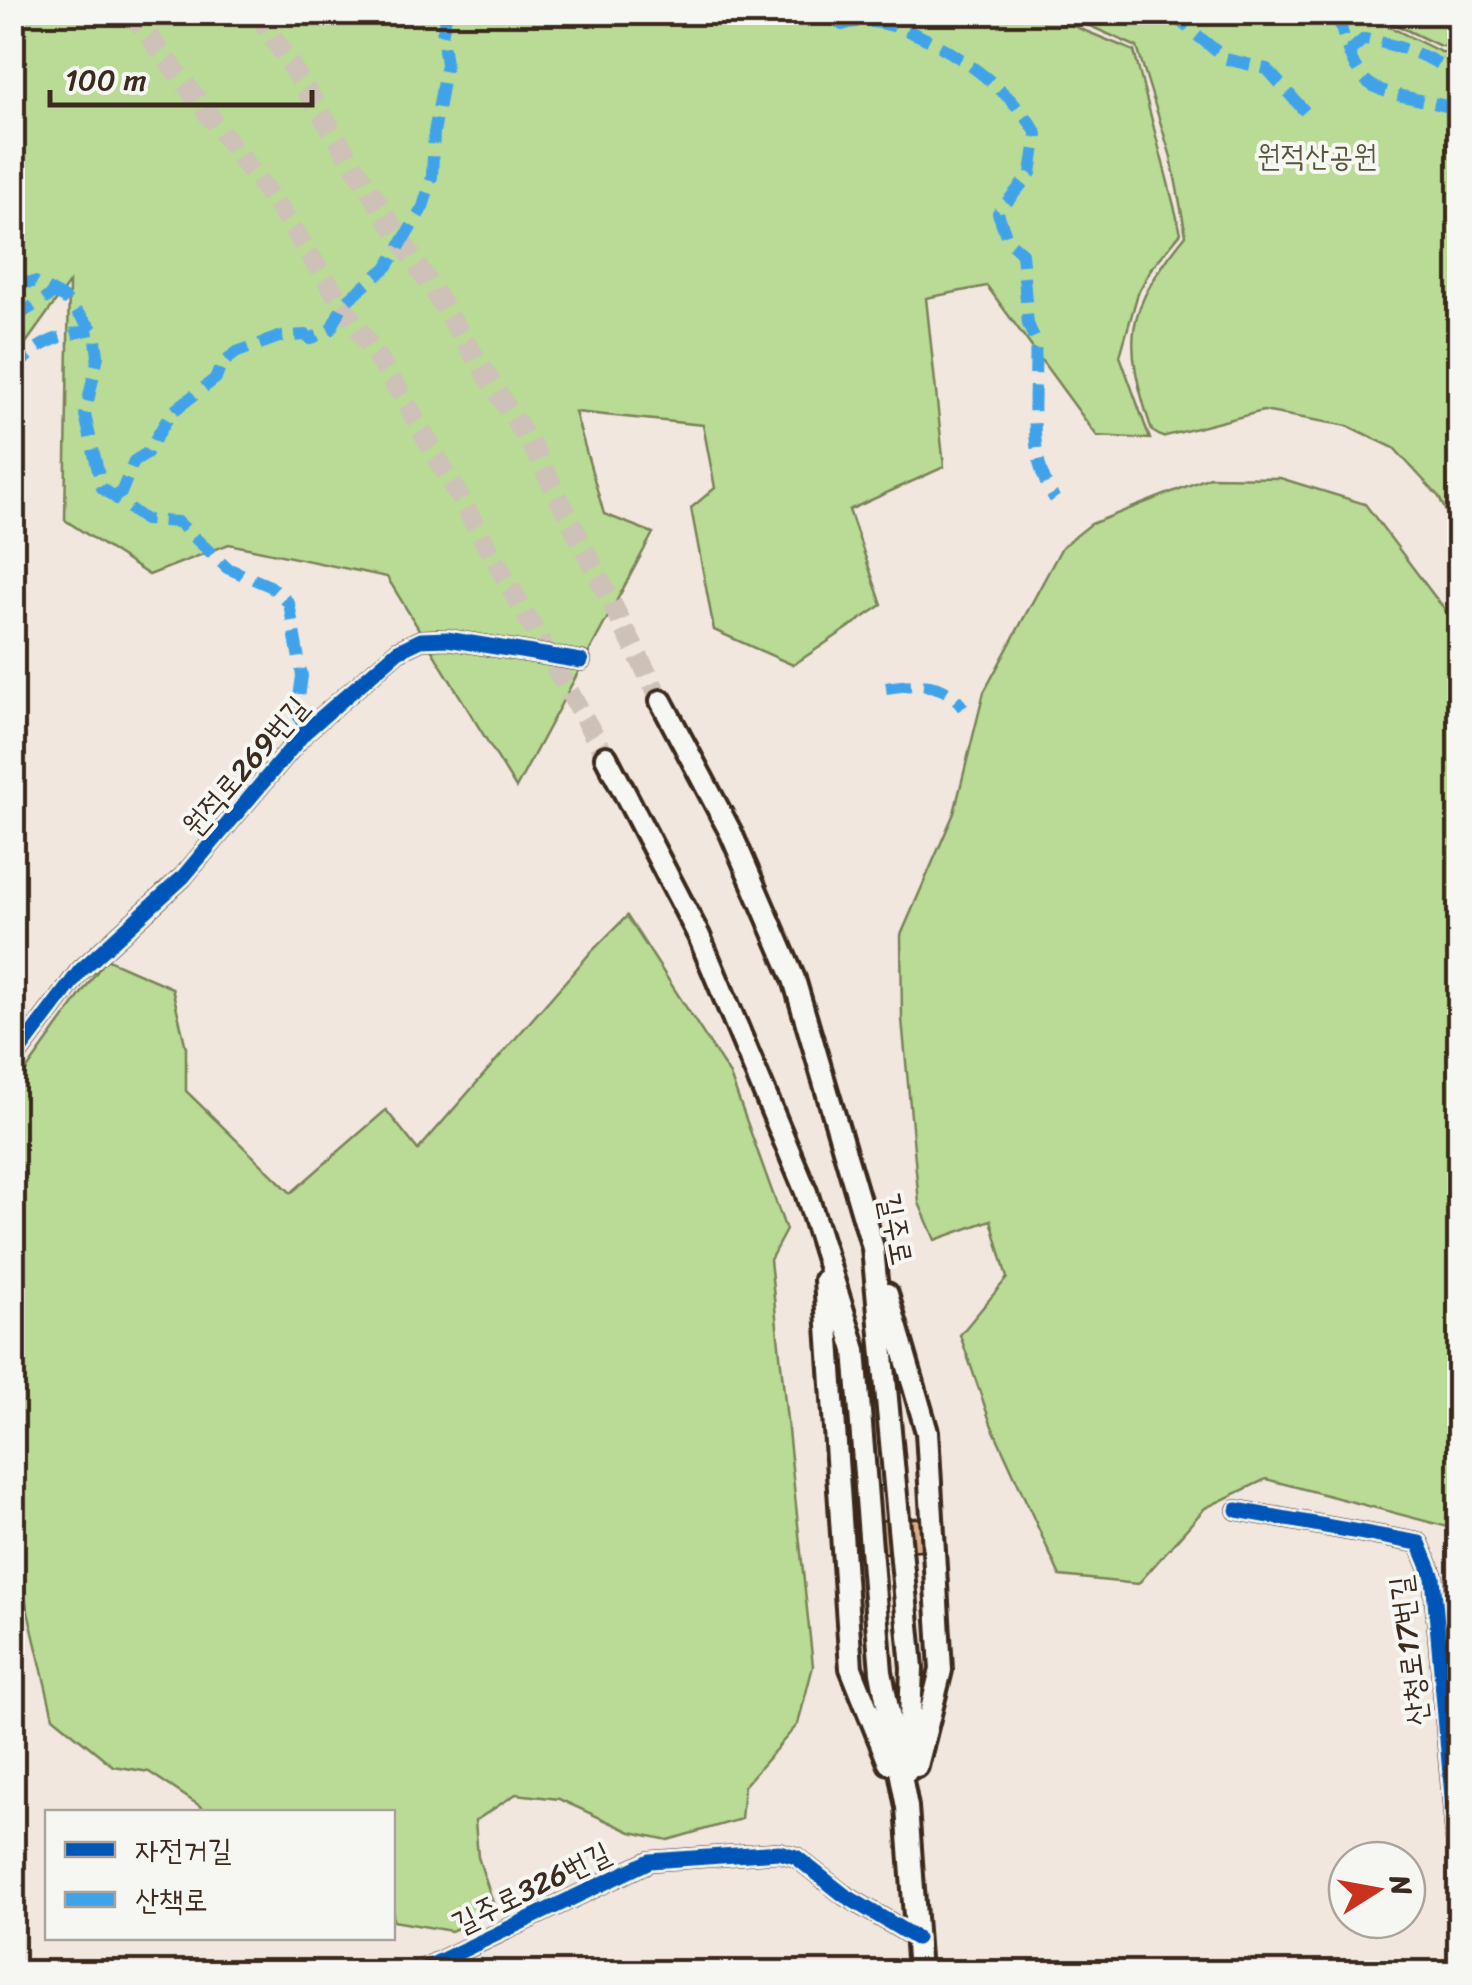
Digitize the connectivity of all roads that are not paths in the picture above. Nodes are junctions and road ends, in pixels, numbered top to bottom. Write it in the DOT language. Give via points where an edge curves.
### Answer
graph roads {
  1 [pos="581,660"];
  2 [pos="661,702"];
  3 [pos="606,757"];
  4 [pos="12,1060"];
  5 [pos="823,1247"];
  6 [pos="873,1248"];
  7 [pos="1237,1510"];
  8 [pos="907,1807"];
  9 [pos="1460,1878"];
  10 [pos="916,1938"];
  11 [pos="417,1972"];
  12 [pos="919,1972"];
  1 -- 4 [label="street, 원적로269번길" via="447,639 421,640 398,651 305,732 195,864 80,971"];
  2 -- 6 [label="main road, 길주로" via="731,834 794,979"];
  3 -- 5 [label="main road, 길주로" via="699,936"];
  5 -- 8 [label="main road, 길주로" via="855,1350 881,1672"];
  5 -- 8 [label="main road" via="850,1668"];
  6 -- 8 [label="main road, 길주로" via="912,1668"];
  6 -- 8 [label="main road" via="927,1432 933,1523 941,1670"];
  7 -- 9 [label="street, 산청로17번길" via="1419,1543 1433,1576"];
  8 -- 10 [label="main road, 길주로"];
  10 -- 11 [label="street, 길주로326번길" via="796,1858 763,1852 670,1858"];
  10 -- 12 [label="main road, 길주로"];
}
